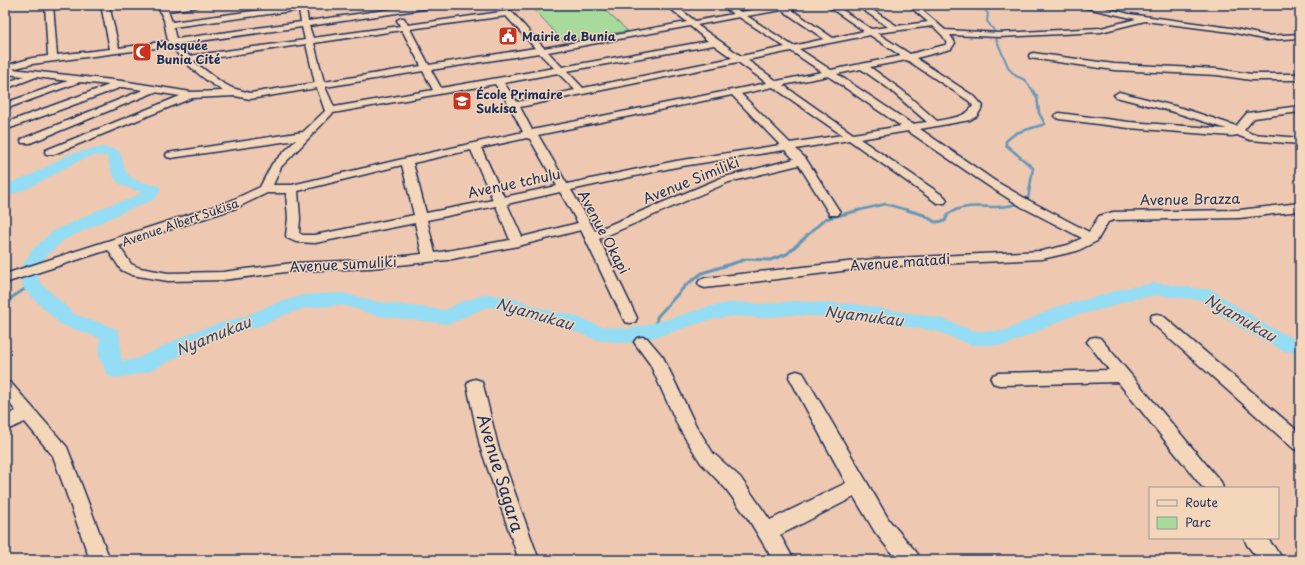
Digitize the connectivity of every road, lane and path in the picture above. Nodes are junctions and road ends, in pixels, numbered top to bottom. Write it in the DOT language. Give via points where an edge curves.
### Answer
graph roads {
  1 [pos="48,5"];
  2 [pos="105,5"];
  3 [pos="197,5"];
  4 [pos="318,5"];
  5 [pos="437,5"];
  6 [pos="670,5"];
  7 [pos="725,5"];
  8 [pos="794,5"];
  9 [pos="830,5"];
  10 [pos="860,5"];
  11 [pos="912,5"];
  12 [pos="1085,5"];
  13 [pos="302,6"];
  14 [pos="781,6"];
  15 [pos="162,7"];
  16 [pos="395,8"];
  17 [pos="739,15"];
  18 [pos="1150,20"];
  19 [pos="169,24"];
  20 [pos="305,24"];
  21 [pos="694,24"];
  22 [pos="932,24"];
  23 [pos="405,28"];
  24 [pos="895,28"];
  25 [pos="872,32"];
  26 [pos="945,32"];
  27 [pos="1300,36"];
  28 [pos="832,41"];
  29 [pos="172,42"];
  30 [pos="310,42"];
  31 [pos="716,42"];
  32 [pos="792,49"];
  33 [pos="541,50"];
  34 [pos="115,51"];
  35 [pos="909,56"];
  36 [pos="1033,56"];
  37 [pos="53,59"];
  38 [pos="741,59"];
  39 [pos="186,60"];
  40 [pos="863,66"];
  41 [pos="426,68"];
  42 [pos="5,69"];
  43 [pos="560,69"];
  44 [pos="830,73"];
  45 [pos="34,75"];
  46 [pos="1300,76"];
  47 [pos="78,80"];
  48 [pos="498,81"];
  49 [pos="122,84"];
  50 [pos="776,84"];
  51 [pos="320,85"];
  52 [pos="5,86"];
  53 [pos="154,89"];
  54 [pos="438,91"];
  55 [pos="582,92"];
  56 [pos="734,92"];
  57 [pos="234,93"];
  58 [pos="191,95"];
  59 [pos="1119,95"];
  60 [pos="514,105"];
  61 [pos="5,106"];
  62 [pos="1300,109"];
  63 [pos="330,111"];
  64 [pos="1059,116"];
  65 [pos="935,124"];
  66 [pos="5,127"];
  67 [pos="909,128"];
  68 [pos="1238,132"];
  69 [pos="529,134"];
  70 [pos="306,135"];
  71 [pos="851,137"];
  72 [pos="26,141"];
  73 [pos="1300,141"];
  74 [pos="789,146"];
  75 [pos="474,147"];
  76 [pos="50,152"];
  77 [pos="171,155"];
  78 [pos="407,161"];
  79 [pos="802,162"];
  80 [pos="564,188"];
  81 [pos="265,189"];
  82 [pos="292,189"];
  83 [pos="940,200"];
  84 [pos="499,202"];
  85 [pos="1300,207"];
  86 [pos="834,212"];
  87 [pos="420,217"];
  88 [pos="585,225"];
  89 [pos="592,237"];
  90 [pos="1092,238"];
  91 [pos="518,242"];
  92 [pos="112,245"];
  93 [pos="430,258"];
  94 [pos="8,278"];
  95 [pos="705,283"];
  96 [pos="630,318"];
  97 [pos="1157,319"];
  98 [pos="642,342"];
  99 [pos="1095,342"];
  100 [pos="1123,376"];
  101 [pos="797,377"];
  102 [pos="998,379"];
  103 [pos="475,385"];
  104 [pos="5,386"];
  105 [pos="27,413"];
  106 [pos="5,424"];
  107 [pos="1300,444"];
  108 [pos="858,486"];
  109 [pos="1213,487"];
  110 [pos="767,531"];
  111 [pos="1255,539"];
  112 [pos="100,560"];
  113 [pos="529,560"];
  114 [pos="784,560"];
  115 [pos="910,560"];
  116 [pos="1272,560"];
  1 -- 37 [label="street"];
  2 -- 34 [label="street"];
  3 -- 15 [label="street"];
  4 -- 13 [label="street"];
  5 -- 16 [label="street"];
  6 -- 21 [label="street"];
  7 -- 17 [label="street"];
  8 -- 14 [label="street"];
  9 -- 25 [label="street"];
  10 -- 24 [label="street"];
  11 -- 22 [label="street"];
  12 -- 18 [label="street"];
  13 -- 19 [label="street"];
  13 -- 20 [label="street"];
  14 -- 17 [label="street"];
  14 -- 28 [label="street"];
  15 -- 19 [label="street"];
  16 -- 20 [label="street"];
  16 -- 23 [label="street"];
  17 -- 21 [label="street"];
  17 -- 32 [label="street"];
  18 -- 26 [label="street" via="1101,30 997,35"];
  18 -- 27 [label="street" via="1231,30 1267,38"];
  19 -- 29 [label="street"];
  20 -- 29 [label="street"];
  20 -- 30 [label="street"];
  21 -- 31 [label="street" via="694,27"];
  21 -- 33 [label="street"];
  22 -- 24 [label="street"];
  22 -- 26 [label="street"];
  23 -- 30 [label="street"];
  23 -- 33 [label="street" via="508,13"];
  23 -- 41 [label="street"];
  24 -- 25 [label="street"];
  25 -- 28 [label="street"];
  25 -- 35 [label="street"];
  26 -- 35 [label="street" via="951,39 948,47"];
  28 -- 32 [label="street"];
  29 -- 34 [label="street"];
  29 -- 39 [label="street"];
  30 -- 39 [label="street"];
  30 -- 51 [label="street"];
  31 -- 38 [label="street"];
  31 -- 43 [label="street"];
  32 -- 38 [label="street"];
  32 -- 44 [label="street"];
  33 -- 41 [label="street"];
  33 -- 43 [label="street"];
  34 -- 37 [label="street"];
  35 -- 40 [label="street"];
  35 -- 65 [label="street, Avenue tchulu" via="972,99 978,106 973,114 966,118"];
  36 -- 46 [label="street" via="1114,67 1217,72 1251,77"];
  37 -- 42 [label="street" via="22,63"];
  38 -- 50 [label="street"];
  38 -- 55 [label="street"];
  39 -- 57 [label="street" via="201,73"];
  40 -- 44 [label="street"];
  40 -- 65 [label="street" via="902,94"];
  41 -- 51 [label="street"];
  41 -- 54 [label="street"];
  42 -- 45 [label="street"];
  43 -- 48 [label="street"];
  43 -- 55 [label="street"];
  44 -- 50 [label="street"];
  44 -- 67 [label="street"];
  45 -- 47 [label="street"];
  45 -- 52 [label="street"];
  47 -- 49 [label="street"];
  47 -- 61 [label="street"];
  48 -- 54 [label="street"];
  48 -- 60 [label="street, Avenue Okapi"];
  49 -- 53 [label="street"];
  49 -- 66 [label="street"];
  50 -- 56 [label="street"];
  50 -- 71 [label="street"];
  51 -- 57 [label="street" via="250,96"];
  51 -- 63 [label="street"];
  53 -- 58 [label="street"];
  53 -- 72 [label="street"];
  54 -- 63 [label="street"];
  55 -- 60 [label="street"];
  56 -- 69 [label="street"];
  56 -- 74 [label="street"];
  57 -- 58 [label="street"];
  58 -- 76 [label="street"];
  59 -- 68 [label="street" via="1178,110"];
  60 -- 69 [label="street, Avenue Okapi"];
  62 -- 68 [label="street" via="1250,115"];
  63 -- 70 [label="street"];
  64 -- 68 [label="street" via="1128,125"];
  65 -- 67 [label="street, Avenue tchulu"];
  67 -- 71 [label="street, Avenue tchulu"];
  67 -- 90 [label="street" via="991,183"];
  68 -- 73 [label="street" via="1250,137"];
  69 -- 75 [label="street"];
  69 -- 80 [label="street, Avenue Okapi" via="534,137"];
  70 -- 77 [label="street"];
  70 -- 81 [label="street" via="276,166"];
  71 -- 74 [label="street, Avenue tchulu"];
  71 -- 83 [label="street"];
  74 -- 79 [label="street"];
  74 -- 80 [label="street, Avenue tchulu" via="676,164"];
  75 -- 78 [label="street"];
  75 -- 84 [label="street"];
  78 -- 82 [label="street"];
  78 -- 87 [label="street"];
  79 -- 86 [label="street"];
  79 -- 89 [label="street, Avenue Similiki" via="726,180"];
  80 -- 84 [label="street, Avenue tchulu"];
  80 -- 88 [label="street, Avenue Okapi"];
  81 -- 82 [label="street"];
  81 -- 92 [label="street, Avenue Albert Sukisa" via="232,205"];
  82 -- 87 [label="street, Avenue tchulu" via="292,235 301,239 315,239"];
  84 -- 87 [label="street, Avenue tchulu"];
  84 -- 91 [label="street"];
  85 -- 90 [label="street, Avenue Brazza" via="1240,214 1113,216 1103,219"];
  87 -- 93 [label="street"];
  88 -- 89 [label="street, Avenue Okapi"];
  88 -- 91 [label="street, Avenue sumuliki"];
  89 -- 96 [label="street, Avenue Okapi"];
  90 -- 95 [label="street, Avenue matadi" via="1072,248 1042,255 874,263"];
  91 -- 93 [label="street, Avenue sumuliki"];
  92 -- 93 [label="street, Avenue sumuliki" via="126,267 137,272 168,277 223,276 293,266 370,264"];
  92 -- 94 [label="street, Avenue Albert Sukisa"];
  97 -- 107 [label="street"];
  98 -- 110 [label="street" via="657,361 688,428 707,458 733,483"];
  99 -- 100 [label="street"];
  100 -- 102 [label="street"];
  100 -- 109 [label="street"];
  101 -- 108 [label="street"];
  103 -- 113 [label="street, Avenue Sagara" via="489,446"];
  104 -- 105 [label="street"];
  105 -- 106 [label="street"];
  105 -- 112 [label="street" via="61,452"];
  108 -- 110 [label="street"];
  108 -- 115 [label="street" via="882,526"];
  110 -- 114 [label="street"];
  111 -- 116 [label="street"];
}
